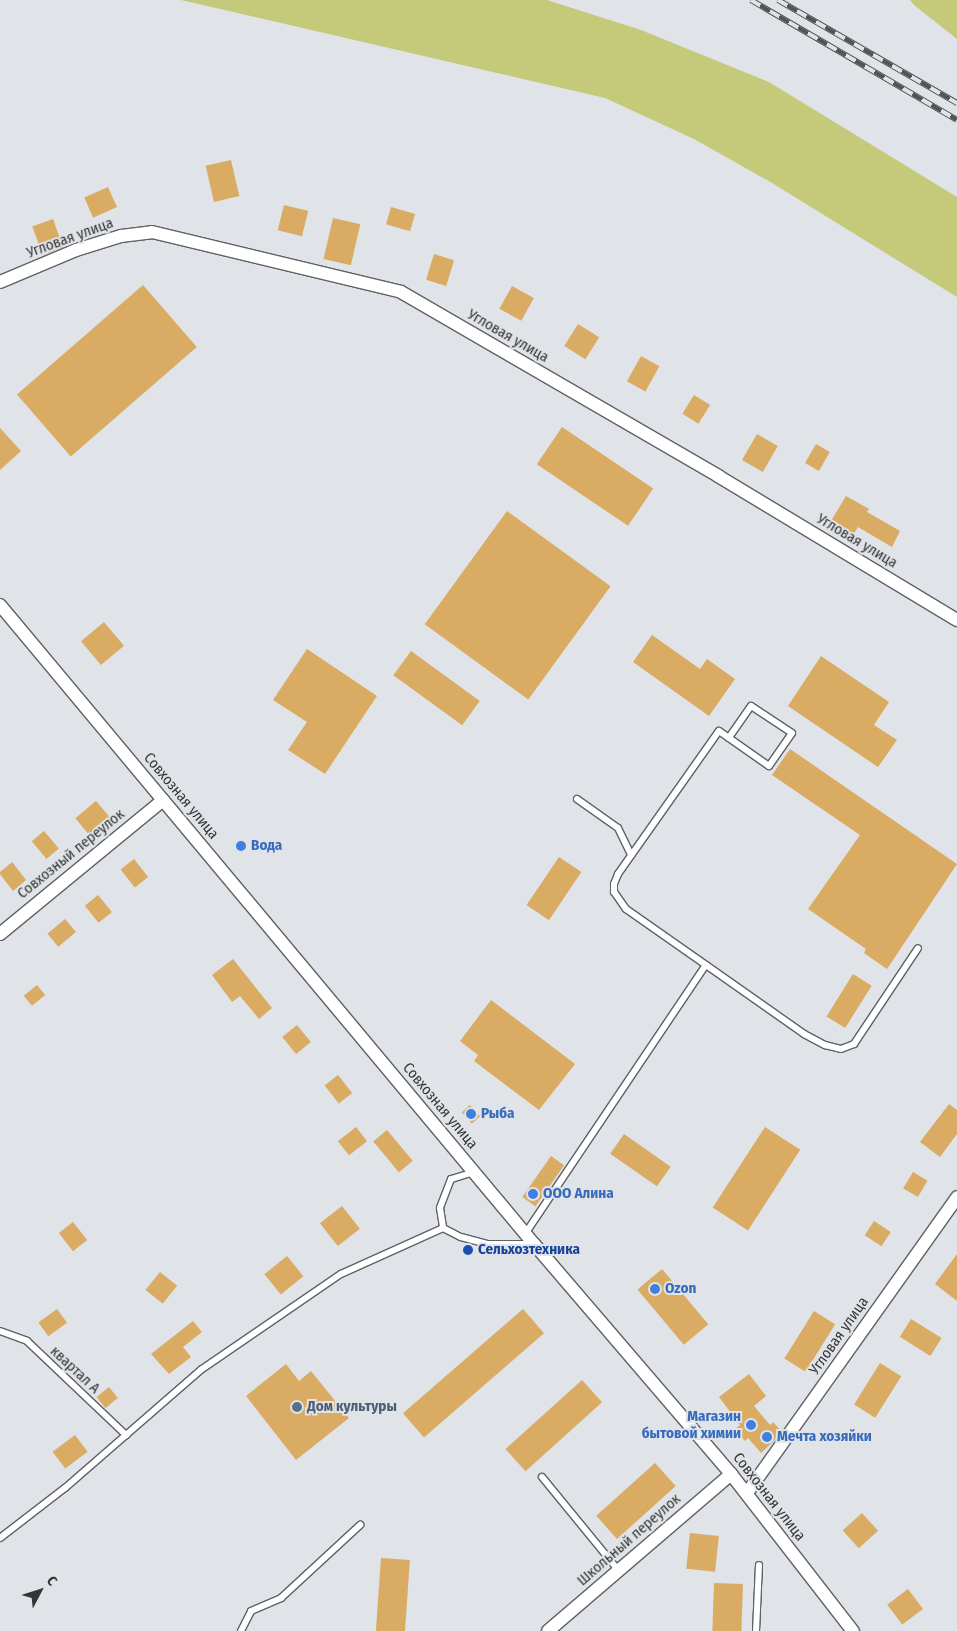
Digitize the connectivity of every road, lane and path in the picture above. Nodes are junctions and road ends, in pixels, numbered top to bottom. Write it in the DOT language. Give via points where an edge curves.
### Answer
graph roads {
  1 [pos="0,282"];
  2 [pos="0,604"];
  3 [pos="957,620"];
  4 [pos="729,738"];
  5 [pos="577,799"];
  6 [pos="163,800"];
  7 [pos="631,855"];
  8 [pos="0,934"];
  9 [pos="918,948"];
  10 [pos="706,965"];
  11 [pos="474,1172"];
  12 [pos="957,1196"];
  13 [pos="442,1228"];
  14 [pos="525,1234"];
  15 [pos="534,1244"];
  16 [pos="0,1331"];
  17 [pos="126,1435"];
  18 [pos="731,1474"];
  19 [pos="542,1477"];
  20 [pos="747,1494"];
  21 [pos="360,1526"];
  22 [pos="0,1538"];
  23 [pos="759,1565"];
  24 [pos="618,1570"];
  25 [pos="241,1631"];
  26 [pos="548,1631"];
  27 [pos="756,1631"];
  28 [pos="853,1631"];
  1 -- 3 [label="street, Угловая улица" via="76,250 121,236 152,232 401,292 718,476"];
  2 -- 6 [label="street, Совхозная улица"];
  4 -- 4 [label="lane" via="769,766 792,734 751,706"];
  4 -- 7 [label="lane" via="719,732"];
  5 -- 7 [label="lane" via="618,828"];
  6 -- 8 [label="street, Совхозный переулок"];
  6 -- 11 [label="street, Совхозная улица"];
  7 -- 10 [label="lane" via="614,884 614,892 620,902"];
  9 -- 10 [label="lane" via="854,1044 842,1049 825,1045 804,1034"];
  10 -- 14 [label="lane"];
  11 -- 13 [label="lane" via="451,1179 440,1208"];
  11 -- 14 [label="street, Совхозная улица"];
  12 -- 20 [label="street, Угловая улица"];
  13 -- 15 [label="lane" via="487,1244"];
  13 -- 17 [label="lane" via="341,1274 202,1370"];
  14 -- 15 [label="street, Совхозная улица"];
  15 -- 18 [label="street, Совхозная улица"];
  16 -- 17 [label="lane, квартал А" via="26,1342"];
  17 -- 22 [label="lane"];
  18 -- 20 [label="street, Совхозная улица"];
  18 -- 24 [label="street, Школьный переулок"];
  19 -- 24 [label="lane"];
  20 -- 28 [label="street, Совхозная улица"];
  21 -- 25 [label="lane" via="281,1598 251,1611"];
  23 -- 27 [label="lane"];
  24 -- 26 [label="street, Школьный переулок"];
}
